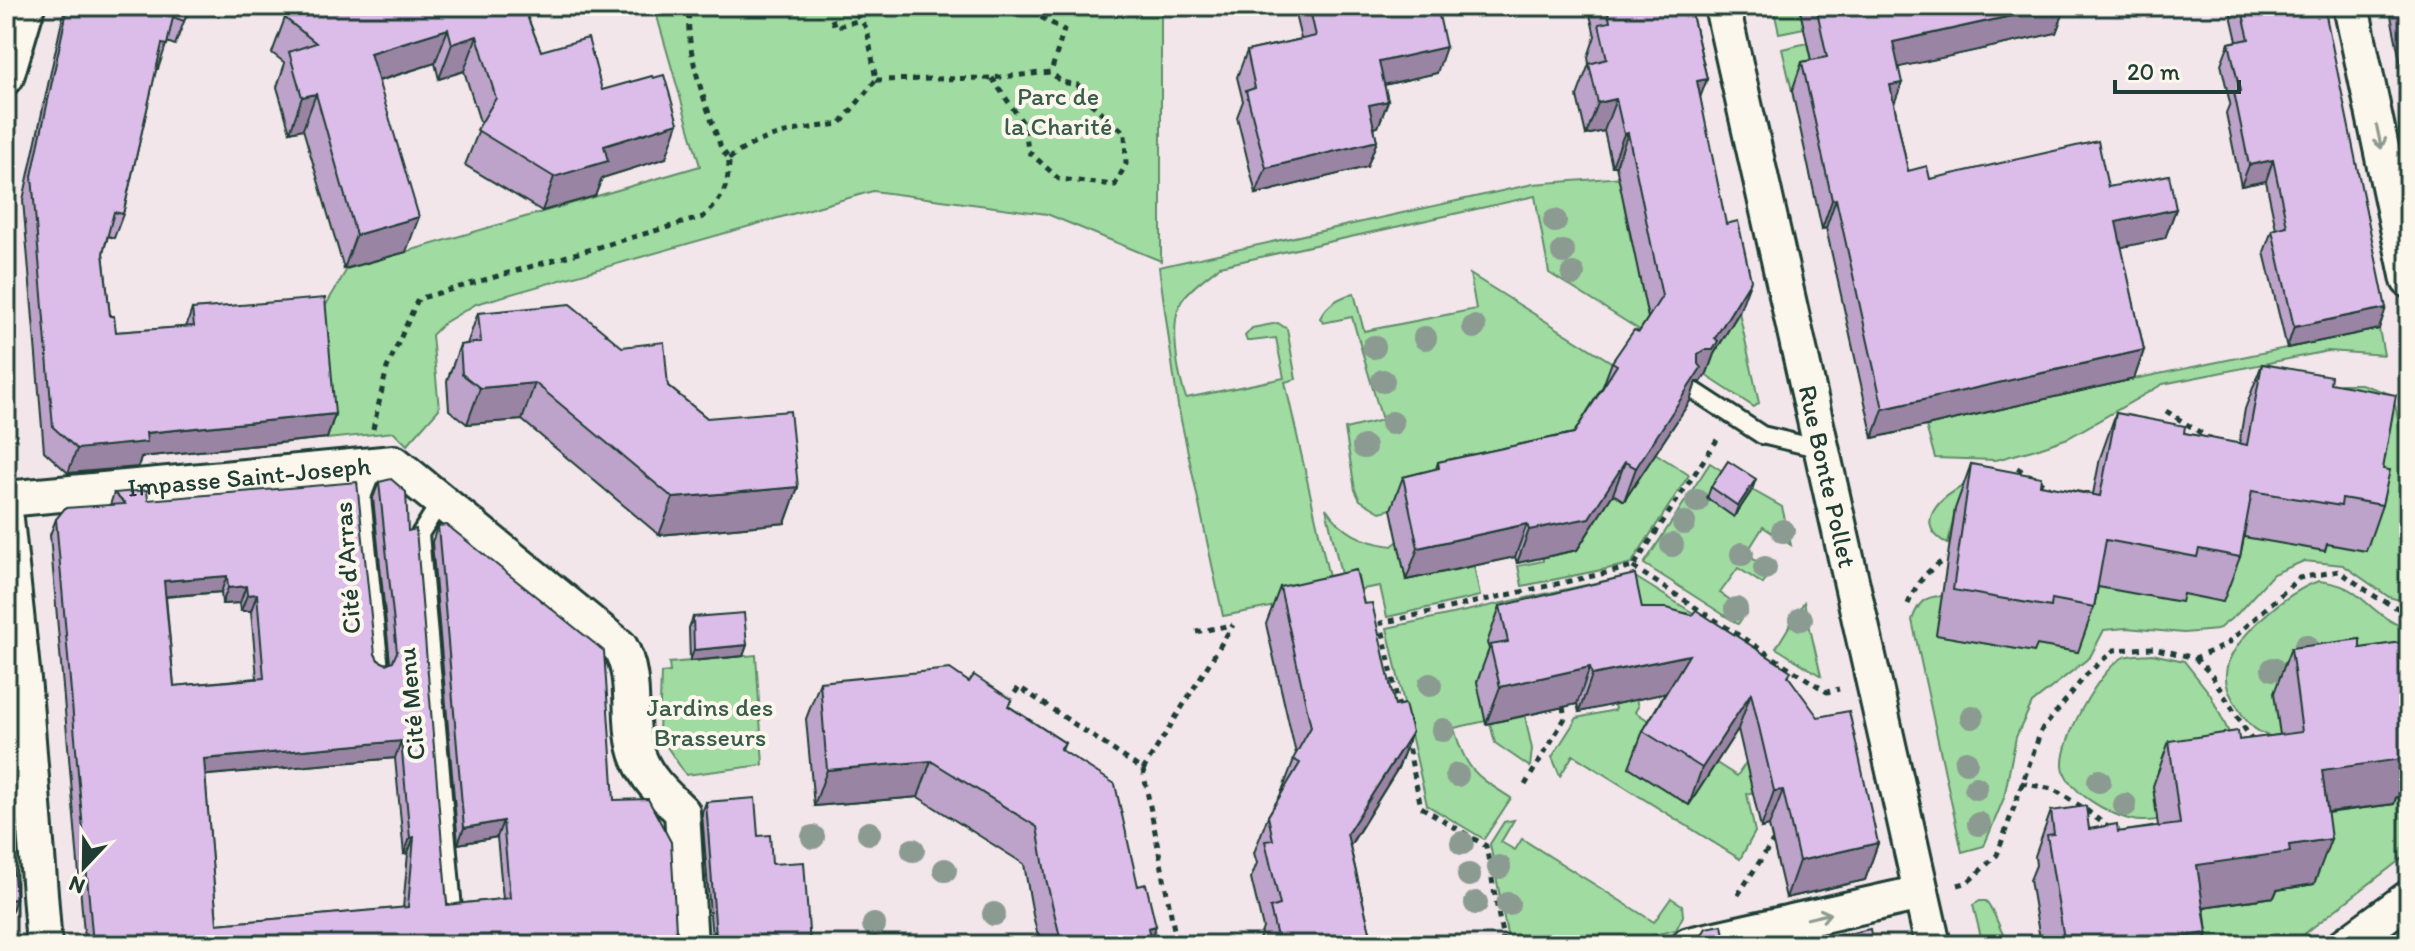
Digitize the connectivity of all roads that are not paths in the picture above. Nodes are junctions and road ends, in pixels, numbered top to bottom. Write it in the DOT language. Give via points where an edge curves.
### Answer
graph roads {
  1 [pos="27,6"];
  2 [pos="1722,6"];
  3 [pos="2351,6"];
  4 [pos="6,77"];
  5 [pos="2409,280"];
  6 [pos="1696,392"];
  7 [pos="1821,449"];
  8 [pos="374,466"];
  9 [pos="6,499"];
  10 [pos="441,501"];
  11 [pos="6,519"];
  12 [pos="12,650"];
  13 [pos="380,669"];
  14 [pos="1921,893"];
  15 [pos="2409,898"];
  16 [pos="453,909"];
  17 [pos="44,945"];
  18 [pos="690,945"];
  19 [pos="1689,945"];
  20 [pos="1933,945"];
  21 [pos="2345,945"];
  1 -- 4 [label="street"];
  2 -- 7 [label="street, Rue Bonte Pollet"];
  3 -- 5 [label="street, one-way"];
  6 -- 7 [label="lane" via="1762,435"];
  7 -- 14 [label="street, Rue Bonte Pollet"];
  8 -- 9 [label="street, Impasse Saint-Joseph"];
  8 -- 10 [label="street, Impasse Saint-Joseph" via="394,463"];
  8 -- 13 [label="lane, Cité d'Arras" via="362,497"];
  10 -- 16 [label="lane, Cité Menu" via="420,534"];
  10 -- 18 [label="street, Impasse Saint-Joseph" via="620,647 629,662 638,756 651,781 682,812"];
  11 -- 12 [label="street"];
  12 -- 17 [label="street"];
  19 -- 14 [label="street, one-way"];
  14 -- 20 [label="street, Rue Bonte Pollet"];
  15 -- 21 [label="street"];
}
